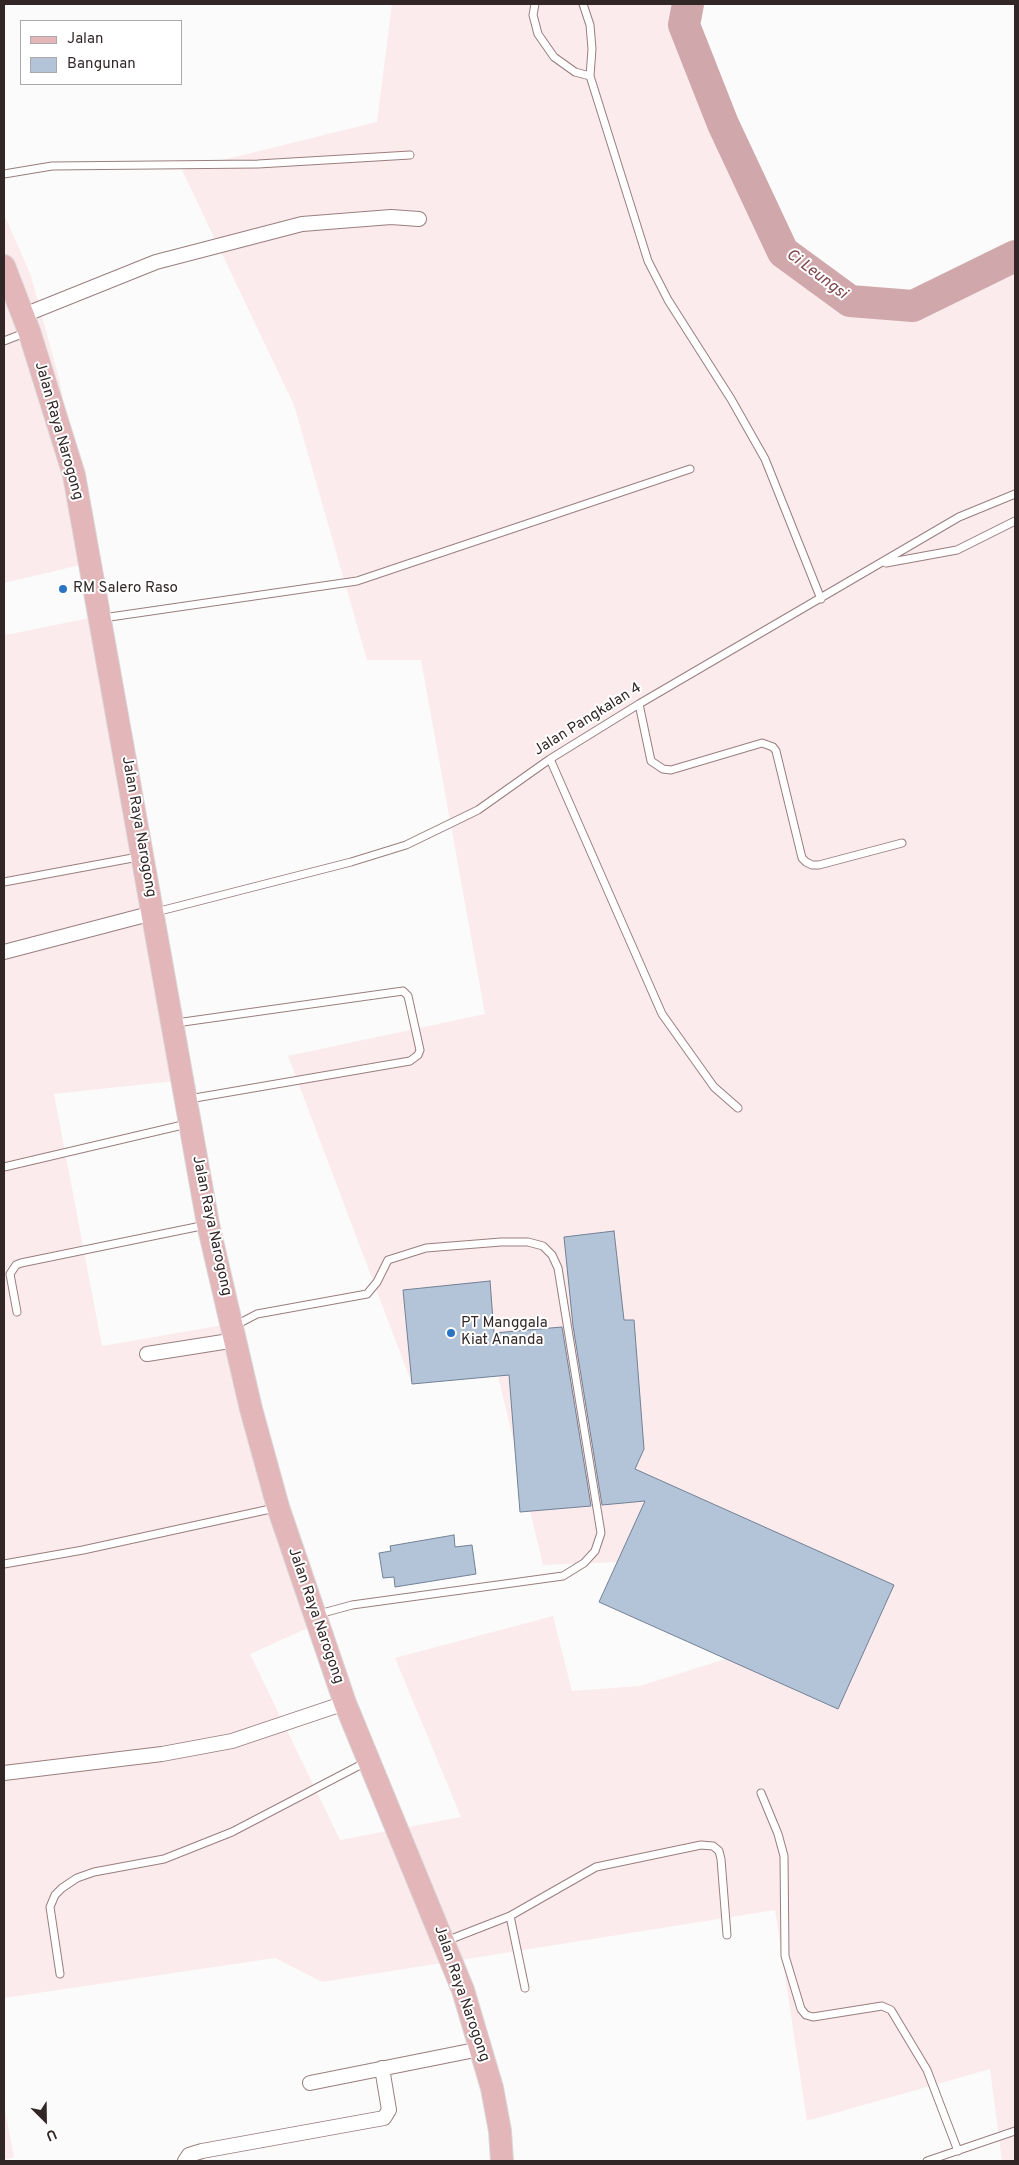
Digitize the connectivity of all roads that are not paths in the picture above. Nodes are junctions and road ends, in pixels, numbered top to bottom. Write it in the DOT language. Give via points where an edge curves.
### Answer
graph roads {
  1 [pos="535,4"];
  2 [pos="582,4"];
  3 [pos="590,76"];
  4 [pos="410,155"];
  5 [pos="4,174"];
  6 [pos="419,219"];
  7 [pos="4,266"];
  8 [pos="27,323"];
  9 [pos="4,341"];
  10 [pos="690,469"];
  11 [pos="1015,494"];
  12 [pos="1015,521"];
  13 [pos="880,564"];
  14 [pos="821,599"];
  15 [pos="100,618"];
  16 [pos="639,704"];
  17 [pos="550,760"];
  18 [pos="902,843"];
  19 [pos="143,856"];
  20 [pos="4,882"];
  21 [pos="153,913"];
  22 [pos="4,952"];
  23 [pos="173,1023"];
  24 [pos="187,1099"];
  25 [pos="738,1108"];
  26 [pos="190,1123"];
  27 [pos="4,1167"];
  28 [pos="208,1224"];
  29 [pos="17,1312"];
  30 [pos="234,1333"];
  31 [pos="148,1354"];
  32 [pos="278,1507"];
  33 [pos="4,1564"];
  34 [pos="314,1615"];
  35 [pos="345,1703"];
  36 [pos="368,1760"];
  37 [pos="4,1773"];
  38 [pos="761,1793"];
  39 [pos="510,1916"];
  40 [pos="728,1935"];
  41 [pos="444,1942"];
  42 [pos="60,1974"];
  43 [pos="525,1988"];
  44 [pos="480,2048"];
  45 [pos="382,2068"];
  46 [pos="310,2083"];
  47 [pos="1014,2134"];
  48 [pos="958,2151"];
  49 [pos="185,2161"];
  50 [pos="502,2161"];
  51 [pos="927,2161"];
  1 -- 3 [label="lane" via="533,15 538,34 554,57 575,72"];
  2 -- 3 [label="lane" via="590,26"];
  3 -- 14 [label="lane" via="648,261 668,300 765,459"];
  4 -- 5 [label="lane" via="258,164 52,166"];
  6 -- 8 [label="street" via="390,217 302,224 156,262"];
  7 -- 8 [label="main road, Jalan Raya Narogong"];
  8 -- 9 [label="lane"];
  8 -- 15 [label="main road, Jalan Raya Narogong" via="74,475"];
  10 -- 15 [label="lane" via="357,581"];
  11 -- 13 [label="lane, Jalan Pangkalan 4" via="959,517"];
  12 -- 13 [label="lane" via="957,550"];
  13 -- 14 [label="lane, Jalan Pangkalan 4"];
  14 -- 16 [label="lane, Jalan Pangkalan 4"];
  15 -- 19 [label="main road, Jalan Raya Narogong"];
  16 -- 17 [label="lane, Jalan Pangkalan 4"];
  16 -- 18 [label="lane" via="651,762 664,769 671,770 762,743 773,747 802,858 806,862 819,865"];
  17 -- 21 [label="lane, Jalan Pangkalan 4" via="478,810 406,845"];
  17 -- 25 [label="lane" via="662,1014 714,1087"];
  19 -- 20 [label="lane"];
  19 -- 21 [label="main road, Jalan Raya Narogong"];
  21 -- 22 [label="street"];
  21 -- 23 [label="main road, Jalan Raya Narogong"];
  23 -- 24 [label="main road, Jalan Raya Narogong"];
  23 -- 24 [label="lane" via="404,991 408,996 420,1050 410,1060"];
  24 -- 26 [label="main road, Jalan Raya Narogong"];
  26 -- 27 [label="lane"];
  26 -- 28 [label="main road, Jalan Raya Narogong"];
  28 -- 29 [label="lane" via="16,1265 10,1274"];
  28 -- 30 [label="main road, Jalan Raya Narogong"];
  30 -- 31 [label="street"];
  30 -- 32 [label="main road, Jalan Raya Narogong"];
  30 -- 34 [label="lane" via="257,1314 367,1294 388,1260 426,1248 528,1242 543,1246 558,1268 601,1533 595,1551 584,1563 563,1576 352,1605"];
  32 -- 33 [label="lane"];
  32 -- 34 [label="main road, Jalan Raya Narogong"];
  34 -- 35 [label="main road, Jalan Raya Narogong"];
  35 -- 36 [label="main road, Jalan Raya Narogong"];
  35 -- 37 [label="street" via="232,1741 162,1754"];
  36 -- 41 [label="main road, Jalan Raya Narogong"];
  36 -- 42 [label="lane" via="232,1832 164,1859 94,1872 62,1888 50,1906"];
  38 -- 48 [label="lane" via="784,1856 785,1956 801,2009 813,2017 887,2006 928,2070"];
  39 -- 40 [label="lane" via="596,1867 701,1845 713,1846 719,1850 721,1859"];
  39 -- 41 [label="lane"];
  39 -- 43 [label="lane"];
  41 -- 44 [label="main road, Jalan Raya Narogong" via="463,1990"];
  44 -- 45 [label="street"];
  44 -- 50 [label="main road, Jalan Raya Narogong" via="492,2088"];
  45 -- 46 [label="street"];
  45 -- 49 [label="street" via="390,2110 384,2118 202,2151 189,2155"];
  47 -- 48 [label="lane"];
  48 -- 51 [label="lane"];
}
